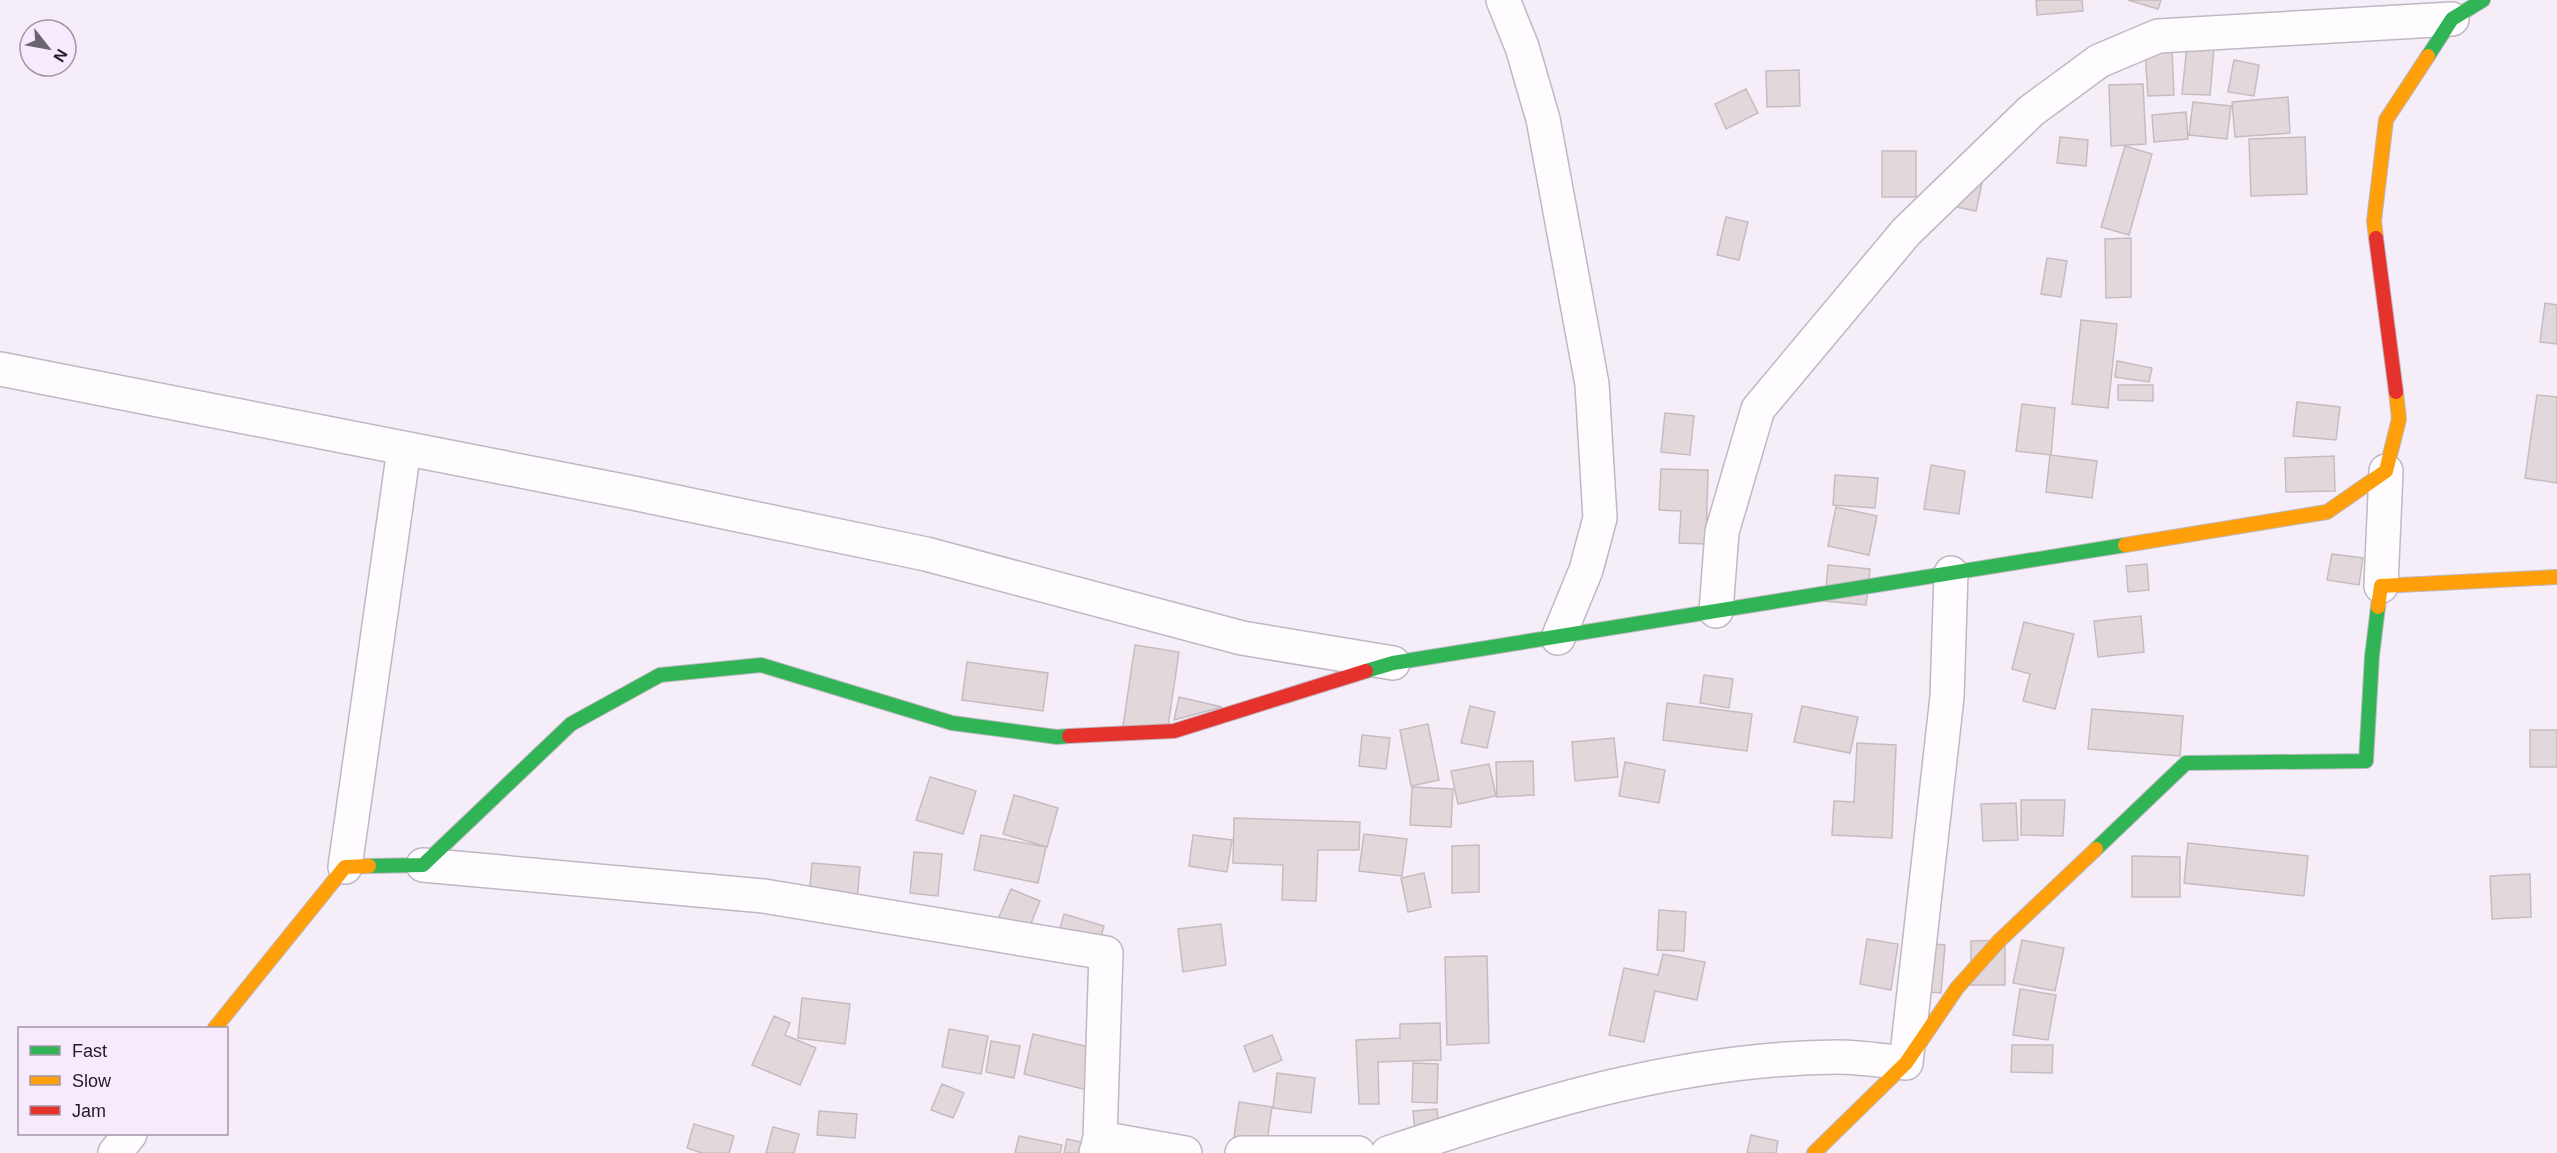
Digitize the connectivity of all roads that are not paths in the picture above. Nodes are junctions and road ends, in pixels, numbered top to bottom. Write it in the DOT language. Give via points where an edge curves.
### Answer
graph roads {
  1 [pos="1503,0"];
  2 [pos="2482,0"];
  3 [pos="2452,19"];
  4 [pos="0,369"];
  5 [pos="404,449"];
  6 [pos="2386,471"];
  7 [pos="1951,573"];
  8 [pos="2557,577"];
  9 [pos="2381,586"];
  10 [pos="1716,611"];
  11 [pos="1558,638"];
  12 [pos="1393,663"];
  13 [pos="423,865"];
  14 [pos="345,867"];
  15 [pos="217,1027"];
  16 [pos="1906,1062"];
  17 [pos="129,1135"];
  18 [pos="1098,1145"];
  19 [pos="115,1153"];
  20 [pos="1185,1153"];
  21 [pos="1242,1153"];
  22 [pos="1359,1153"];
  23 [pos="1388,1153"];
  24 [pos="1814,1153"];
  1 -- 11 [label="street" via="1522,47 1543,119 1592,384 1600,518 1586,570"];
  2 -- 3 [label="street"];
  3 -- 6 [label="street" via="2386,120 2374,220 2399,419"];
  3 -- 10 [label="street" via="2158,36 2099,61 2031,111 1906,232 1758,409 1722,532"];
  4 -- 5 [label="street"];
  5 -- 12 [label="street" via="926,554 1242,638"];
  5 -- 14 [label="street"];
  6 -- 7 [label="street" via="2327,512"];
  6 -- 9 [label="street"];
  7 -- 10 [label="street"];
  7 -- 16 [label="street" via="1947,697"];
  8 -- 9 [label="street"];
  9 -- 16 [label="street" via="2366,761 2186,763 1999,941 1957,988"];
  10 -- 11 [label="street"];
  11 -- 12 [label="street"];
  12 -- 13 [label="street" via="1174,731 1057,736 952,723 761,664 660,675 571,724"];
  13 -- 14 [label="street"];
  13 -- 18 [label="street" via="764,896 1106,953"];
  14 -- 15 [label="street"];
  16 -- 23 [label="street" via="1838,1057 1704,1067 1590,1090"];
  16 -- 24 [label="street"];
  17 -- 19 [label="street"];
  18 -- 20 [label="street"];
  21 -- 22 [label="street"];
}
